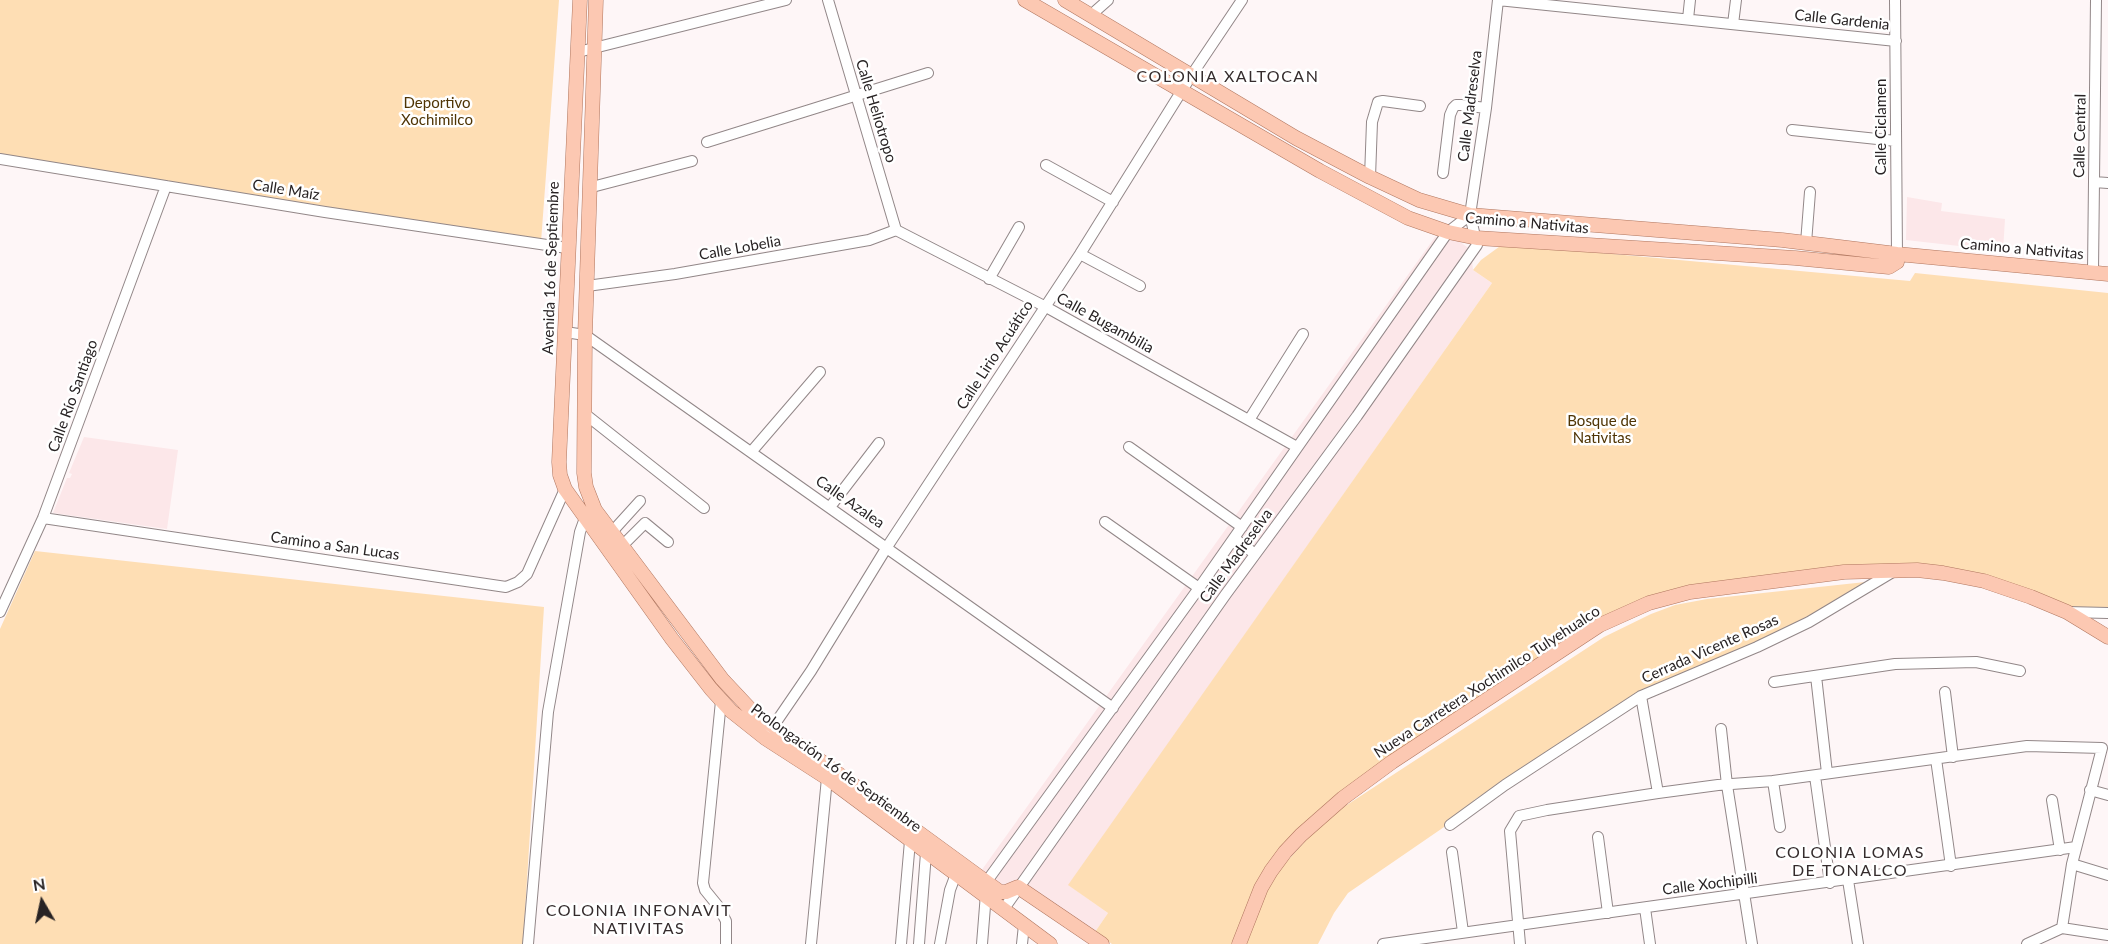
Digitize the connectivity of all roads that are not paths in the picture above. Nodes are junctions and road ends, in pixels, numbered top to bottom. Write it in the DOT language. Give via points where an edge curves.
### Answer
graph roads {
  1 [pos="580,0"];
  2 [pos="596,0"];
  3 [pos="786,0"];
  4 [pos="828,0"];
  5 [pos="1025,0"];
  6 [pos="1065,0"];
  7 [pos="1108,0"];
  8 [pos="1242,0"];
  9 [pos="1498,0"];
  10 [pos="1690,0"];
  11 [pos="1736,0"];
  12 [pos="1896,0"];
  13 [pos="2096,0"];
  14 [pos="761,3"];
  15 [pos="1091,15"];
  16 [pos="1688,19"];
  17 [pos="1733,24"];
  18 [pos="1896,40"];
  19 [pos="596,47"];
  20 [pos="578,52"];
  21 [pos="928,73"];
  22 [pos="1191,76"];
  23 [pos="1182,91"];
  24 [pos="855,95"];
  25 [pos="1420,106"];
  26 [pos="1486,108"];
  27 [pos="1792,130"];
  28 [pos="1896,141"];
  29 [pos="708,142"];
  30 [pos="0,159"];
  31 [pos="692,161"];
  32 [pos="1046,165"];
  33 [pos="1443,173"];
  34 [pos="1370,177"];
  35 [pos="2094,182"];
  36 [pos="2108,183"];
  37 [pos="166,186"];
  38 [pos="592,188"];
  39 [pos="1810,192"];
  40 [pos="1113,202"];
  41 [pos="1470,215"];
  42 [pos="1019,226"];
  43 [pos="896,230"];
  44 [pos="1448,232"];
  45 [pos="1477,238"];
  46 [pos="1806,243"];
  47 [pos="567,248"];
  48 [pos="1080,254"];
  49 [pos="1897,254"];
  50 [pos="2093,272"];
  51 [pos="2108,274"];
  52 [pos="989,279"];
  53 [pos="1140,285"];
  54 [pos="587,286"];
  55 [pos="1046,307"];
  56 [pos="565,332"];
  57 [pos="1303,334"];
  58 [pos="585,335"];
  59 [pos="820,372"];
  60 [pos="585,414"];
  61 [pos="1249,420"];
  62 [pos="879,443"];
  63 [pos="1129,447"];
  64 [pos="1298,447"];
  65 [pos="752,451"];
  66 [pos="565,489"];
  67 [pos="640,501"];
  68 [pos="830,507"];
  69 [pos="704,508"];
  70 [pos="43,518"];
  71 [pos="593,520"];
  72 [pos="1105,522"];
  73 [pos="1242,527"];
  74 [pos="611,533"];
  75 [pos="1234,538"];
  76 [pos="668,542"];
  77 [pos="622,546"];
  78 [pos="887,547"];
  79 [pos="1255,554"];
  80 [pos="1898,569"];
  81 [pos="1199,588"];
  82 [pos="0,612"];
  83 [pos="2067,612"];
  84 [pos="2108,613"];
  85 [pos="2108,637"];
  86 [pos="2020,671"];
  87 [pos="1816,676"];
  88 [pos="1774,682"];
  89 [pos="1945,692"];
  90 [pos="1641,696"];
  91 [pos="721,701"];
  92 [pos="1113,708"];
  93 [pos="1721,729"];
  94 [pos="769,732"];
  95 [pos="1953,757"];
  96 [pos="1936,759"];
  97 [pos="1827,773"];
  98 [pos="1815,776"];
  99 [pos="827,778"];
  100 [pos="1773,781"];
  101 [pos="1727,784"];
  102 [pos="2090,790"];
  103 [pos="1658,793"];
  104 [pos="2108,795"];
  105 [pos="2052,800"];
  106 [pos="1450,825"];
  107 [pos="1780,828"];
  108 [pos="1598,837"];
  109 [pos="910,841"];
  110 [pos="2076,847"];
  111 [pos="2060,850"];
  112 [pos="1452,852"];
  113 [pos="926,853"];
  114 [pos="2072,864"];
  115 [pos="1951,866"];
  116 [pos="956,874"];
  117 [pos="2108,875"];
  118 [pos="1848,880"];
  119 [pos="987,881"];
  120 [pos="1830,883"];
  121 [pos="1018,887"];
  122 [pos="1744,895"];
  123 [pos="986,897"];
  124 [pos="1645,908"];
  125 [pos="1003,910"];
  126 [pos="1608,913"];
  127 [pos="1024,925"];
  128 [pos="1518,925"];
  129 [pos="2061,928"];
  130 [pos="1463,932"];
  131 [pos="2108,935"];
  132 [pos="528,944"];
  133 [pos="726,944"];
  134 [pos="811,944"];
  135 [pos="901,944"];
  136 [pos="919,944"];
  137 [pos="940,944"];
  138 [pos="982,944"];
  139 [pos="1022,944"];
  140 [pos="1050,944"];
  141 [pos="1102,944"];
  142 [pos="1239,944"];
  143 [pos="1383,944"];
  144 [pos="1520,944"];
  145 [pos="1650,944"];
  146 [pos="1752,944"];
  147 [pos="1858,944"];
  148 [pos="2027,944"];
  1 -- 20 [label="main road, Avenida 16 de Septiembre"];
  2 -- 19 [label="main road"];
  3 -- 14 [label="street"];
  4 -- 24 [label="street, Calle Heliotropo"];
  5 -- 23 [label="main road, Camino a Nativitas"];
  6 -- 15 [label="main road, Camino a Nativitas"];
  7 -- 15 [label="street"];
  8 -- 22 [label="street, Calle Lirio Acuático"];
  9 -- 16 [label="street, Calle Gardenia"];
  9 -- 26 [label="street, Calle Madreselva"];
  10 -- 16 [label="street"];
  11 -- 17 [label="street"];
  12 -- 18 [label="street, Calle Ciclamen"];
  13 -- 35 [label="street, Calle Central"];
  14 -- 19 [label="street"];
  15 -- 22 [label="main road, Camino a Nativitas"];
  16 -- 17 [label="street, Calle Gardenia"];
  17 -- 18 [label="street, Calle Gardenia"];
  18 -- 28 [label="street, Calle Ciclamen"];
  19 -- 20 [label="street"];
  19 -- 38 [label="main road"];
  20 -- 47 [label="main road, Avenida 16 de Septiembre"];
  21 -- 24 [label="street"];
  22 -- 23 [label="street, Calle Lirio Acuático"];
  22 -- 34 [label="main road, Camino a Nativitas"];
  23 -- 40 [label="street, Calle Lirio Acuático"];
  23 -- 44 [label="main road, Camino a Nativitas" via="1408,218"];
  24 -- 29 [label="street"];
  24 -- 43 [label="street, Calle Heliotropo"];
  25 -- 34 [label="street" via="1378,102 1372,122"];
  26 -- 33 [label="street" via="1453,108"];
  26 -- 41 [label="street, Calle Madreselva"];
  27 -- 28 [label="street"];
  28 -- 49 [label="street, Calle Ciclamen"];
  30 -- 37 [label="street, Calle Maíz"];
  31 -- 38 [label="street"];
  32 -- 40 [label="street"];
  34 -- 41 [label="main road, Camino a Nativitas" via="1419,200"];
  35 -- 36 [label="street"];
  35 -- 50 [label="street, Calle Central"];
  37 -- 47 [label="street, Calle Maíz"];
  37 -- 70 [label="street, Calle Río Santiago"];
  38 -- 54 [label="main road"];
  39 -- 46 [label="street"];
  40 -- 48 [label="street, Calle Lirio Acuático"];
  41 -- 44 [label="street, Calle Madreselva"];
  41 -- 45 [label="street, Calle Madreselva"];
  41 -- 46 [label="main road, Camino a Nativitas"];
  42 -- 52 [label="street"];
  43 -- 52 [label="street, Calle Bugambilia"];
  43 -- 54 [label="street, Calle Lobelia" via="869,240"];
  44 -- 45 [label="main road, Camino a Nativitas"];
  44 -- 64 [label="street, Calle Madreselva"];
  45 -- 49 [label="main road, Camino a Nativitas" via="1889,267 1897,262"];
  45 -- 79 [label="street, Calle Madreselva" via="1471,255"];
  46 -- 49 [label="main road, Camino a Nativitas"];
  47 -- 56 [label="main road, Avenida 16 de Septiembre"];
  48 -- 53 [label="street"];
  48 -- 55 [label="street, Calle Lirio Acuático"];
  49 -- 50 [label="main road, Camino a Nativitas"];
  50 -- 51 [label="main road, Camino a Nativitas"];
  52 -- 55 [label="street, Calle Bugambilia"];
  54 -- 58 [label="main road"];
  55 -- 61 [label="street, Calle Bugambilia"];
  55 -- 78 [label="street, Calle Lirio Acuático"];
  56 -- 58 [label="street, Calle Azalea"];
  56 -- 66 [label="main road, Avenida 16 de Septiembre" via="559,462"];
  57 -- 61 [label="street"];
  58 -- 60 [label="main road"];
  58 -- 65 [label="street, Calle Azalea"];
  59 -- 65 [label="street"];
  60 -- 69 [label="street"];
  60 -- 71 [label="main road" via="584,473"];
  61 -- 64 [label="street, Calle Bugambilia"];
  62 -- 68 [label="street"];
  63 -- 73 [label="street"];
  64 -- 73 [label="street, Calle Madreselva"];
  65 -- 68 [label="street, Calle Azalea"];
  66 -- 70 [label="street, Camino a San Lucas" via="527,574 506,587"];
  66 -- 71 [label="main road, Avenida 16 de Septiembre"];
  67 -- 74 [label="street"];
  68 -- 78 [label="street, Calle Azalea"];
  70 -- 82 [label="street, Calle Río Santiago"];
  71 -- 74 [label="main road, Prolongación 16 de Septiembre"];
  71 -- 91 [label="main road, Prolongación 16 de Septiembre" via="672,639"];
  71 -- 132 [label="street" via="580,532 548,712"];
  72 -- 81 [label="street"];
  73 -- 75 [label="street, Calle Madreselva"];
  74 -- 77 [label="main road, Prolongación 16 de Septiembre"];
  75 -- 79 [label="street"];
  75 -- 81 [label="street, Calle Madreselva"];
  76 -- 77 [label="street" via="645,523"];
  77 -- 94 [label="main road, Prolongación 16 de Septiembre" via="731,691"];
  78 -- 92 [label="street, Calle Azalea"];
  78 -- 94 [label="street, Calle Lirio Acuático"];
  79 -- 121 [label="street, Calle Madreselva"];
  80 -- 83 [label="main road, Nueva Carretera Xochimilco Tulyehualco" via="1984,581"];
  80 -- 90 [label="street, Cerrada Vicente Rosas" via="1798,627"];
  80 -- 142 [label="main road, Nueva Carretera Xochimilco Tulyehualco" via="1690,592 1649,603 1600,625 1343,798 1293,843 1271,871"];
  81 -- 92 [label="street, Calle Madreselva"];
  83 -- 84 [label="street"];
  83 -- 85 [label="main road, Nueva Carretera Xochimilco Tulyehualco"];
  86 -- 87 [label="street" via="1976,662 1932,662"];
  87 -- 88 [label="street"];
  87 -- 97 [label="street"];
  89 -- 95 [label="street"];
  90 -- 103 [label="street"];
  90 -- 106 [label="street, Cerrada Vicente Rosas"];
  91 -- 94 [label="main road, Prolongación 16 de Septiembre" via="742,722"];
  91 -- 133 [label="street" via="703,883 726,921"];
  92 -- 119 [label="street, Calle Madreselva"];
  93 -- 101 [label="street"];
  94 -- 99 [label="main road, Prolongación 16 de Septiembre"];
  94 -- 119 [label="main road, Prolongación 16 de Septiembre"];
  95 -- 96 [label="street"];
  95 -- 102 [label="street" via="2027,746 2102,748"];
  96 -- 97 [label="street"];
  96 -- 115 [label="street"];
  97 -- 98 [label="street"];
  98 -- 100 [label="street"];
  98 -- 120 [label="street"];
  99 -- 109 [label="main road, Prolongación 16 de Septiembre"];
  99 -- 134 [label="street"];
  100 -- 101 [label="street"];
  100 -- 107 [label="street"];
  101 -- 103 [label="street"];
  101 -- 122 [label="street"];
  102 -- 104 [label="street"];
  102 -- 110 [label="street"];
  103 -- 128 [label="street" via="1520,816 1509,831"];
  105 -- 111 [label="street"];
  108 -- 126 [label="street"];
  109 -- 113 [label="main road, Prolongación 16 de Septiembre"];
  109 -- 135 [label="street"];
  110 -- 111 [label="street, Calle Xochipilli"];
  110 -- 114 [label="street"];
  111 -- 115 [label="street, Calle Xochipilli"];
  112 -- 130 [label="street"];
  113 -- 116 [label="main road, Prolongación 16 de Septiembre"];
  113 -- 136 [label="street"];
  114 -- 117 [label="street"];
  114 -- 129 [label="street"];
  115 -- 118 [label="street, Calle Xochipilli"];
  116 -- 123 [label="main road, Prolongación 16 de Septiembre"];
  116 -- 137 [label="street"];
  118 -- 120 [label="street, Calle Xochipilli"];
  118 -- 147 [label="street"];
  119 -- 121 [label="main road, Prolongación 16 de Septiembre" via="1000,892"];
  119 -- 123 [label="street"];
  120 -- 122 [label="street, Calle Xochipilli"];
  121 -- 125 [label="street, Calle Madreselva"];
  121 -- 141 [label="main road"];
  122 -- 124 [label="street, Calle Xochipilli"];
  122 -- 146 [label="street"];
  123 -- 125 [label="main road, Prolongación 16 de Septiembre"];
  123 -- 138 [label="street"];
  124 -- 126 [label="street, Calle Xochipilli"];
  124 -- 145 [label="street"];
  125 -- 127 [label="main road, Prolongación 16 de Septiembre"];
  126 -- 128 [label="street, Calle Xochipilli"];
  127 -- 139 [label="street"];
  127 -- 140 [label="main road, Prolongación 16 de Septiembre"];
  128 -- 130 [label="street, Calle Xochipilli"];
  128 -- 144 [label="street"];
  129 -- 131 [label="street"];
  129 -- 148 [label="street"];
  130 -- 143 [label="street, Calle Xochipilli"];
}
